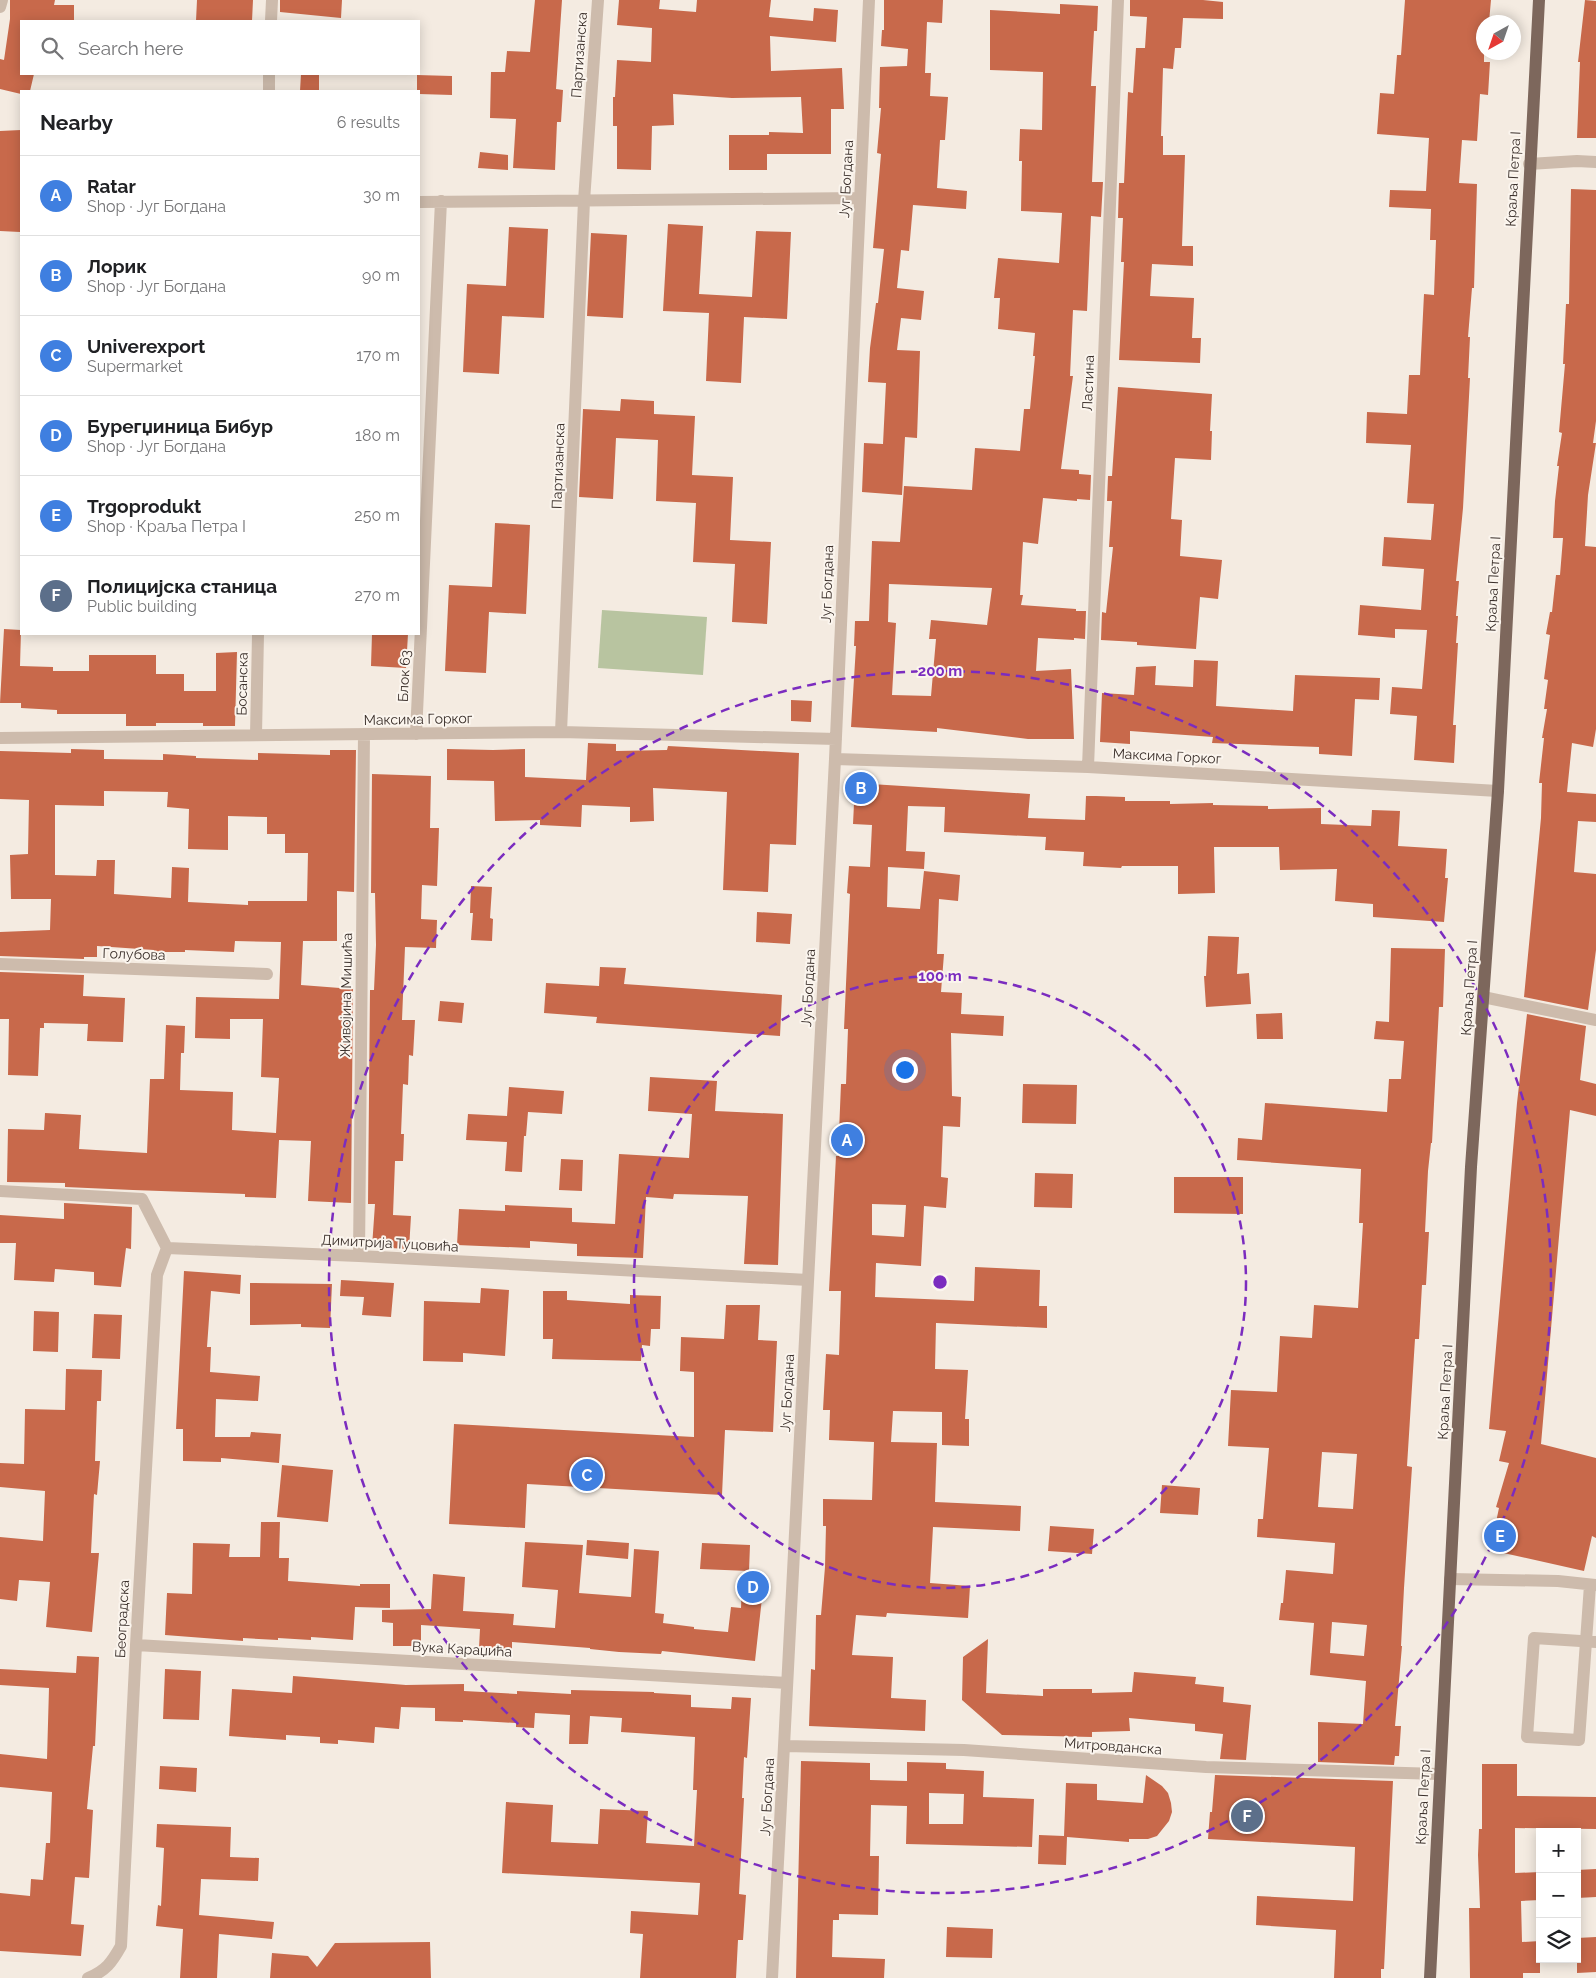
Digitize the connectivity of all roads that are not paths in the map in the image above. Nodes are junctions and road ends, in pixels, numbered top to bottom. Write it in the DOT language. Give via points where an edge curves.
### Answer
graph roads {
  1 [pos="2,0"];
  2 [pos="272,0"];
  3 [pos="598,0"];
  4 [pos="869,0"];
  5 [pos="1118,0"];
  6 [pos="1539,0"];
  7 [pos="0,7"];
  8 [pos="271,20"];
  9 [pos="270,75"];
  10 [pos="269,90"];
  11 [pos="1596,162"];
  12 [pos="1529,164"];
  13 [pos="860,198"];
  14 [pos="441,201"];
  15 [pos="584,201"];
  16 [pos="420,202"];
  17 [pos="258,635"];
  18 [pos="561,732"];
  19 [pos="364,734"];
  20 [pos="416,734"];
  21 [pos="256,735"];
  22 [pos="0,738"];
  23 [pos="836,738"];
  24 [pos="835,760"];
  25 [pos="1088,767"];
  26 [pos="1498,791"];
  27 [pos="0,964"];
  28 [pos="267,974"];
  29 [pos="1483,997"];
  30 [pos="1596,1020"];
  31 [pos="0,1191"];
  32 [pos="167,1248"];
  33 [pos="359,1256"];
  34 [pos="808,1280"];
  35 [pos="1450,1579"];
  36 [pos="1593,1585"];
  37 [pos="1591,1642"];
  38 [pos="136,1645"];
  39 [pos="787,1683"];
  40 [pos="784,1746"];
  41 [pos="1439,1774"];
  42 [pos="88,1978"];
  43 [pos="772,1978"];
  44 [pos="1430,1978"];
  1 -- 7 [label="street"];
  2 -- 8 [label="street"];
  3 -- 15 [label="street, Партизанска"];
  4 -- 13 [label="street, Југ Богдана"];
  5 -- 25 [label="street, Ластина"];
  6 -- 12 [label="main road, Краља Петра I"];
  9 -- 10 [label="street"];
  11 -- 12 [label="street"];
  12 -- 26 [label="main road, Краља Петра I"];
  13 -- 15 [label="street"];
  13 -- 23 [label="street, Југ Богдана"];
  14 -- 15 [label="street"];
  14 -- 16 [label="street"];
  14 -- 20 [label="street, Блок 63"];
  15 -- 18 [label="street, Партизанска"];
  17 -- 21 [label="street, Босанска"];
  18 -- 20 [label="street, Максима Горког"];
  18 -- 23 [label="street, Максима Горког"];
  19 -- 20 [label="street, Максима Горког"];
  19 -- 21 [label="street, Максима Горког"];
  19 -- 33 [label="street, Живојина Мишића"];
  21 -- 22 [label="street, Максима Горког"];
  23 -- 24 [label="street, Југ Богдана"];
  24 -- 25 [label="street, Максима Горког"];
  24 -- 34 [label="street, Југ Богдана"];
  25 -- 26 [label="street, Максима Горког"];
  26 -- 29 [label="main road, Краља Петра I"];
  27 -- 28 [label="street, Голубова"];
  29 -- 30 [label="street"];
  29 -- 35 [label="main road, Краља Петра I"];
  31 -- 32 [label="street" via="142,1199"];
  32 -- 33 [label="street, Димитрија Туцовића"];
  32 -- 38 [label="street, Београдска" via="157,1275"];
  33 -- 34 [label="street, Димитрија Туцовића"];
  34 -- 39 [label="street, Југ Богдана"];
  35 -- 36 [label="street" via="1558,1581"];
  35 -- 41 [label="main road, Краља Петра I"];
  36 -- 37 [label="street"];
  37 -- 37 [label="street" via="1579,1740 1527,1737 1534,1638"];
  38 -- 39 [label="street, Вука Караџића"];
  38 -- 42 [label="street, Београдска" via="122,1946 101,1973"];
  39 -- 40 [label="street, Југ Богдана"];
  40 -- 41 [label="street, Митровданска" via="964,1750 1206,1767"];
  40 -- 43 [label="street, Југ Богдана"];
  41 -- 44 [label="main road, Краља Петра I"];
}
